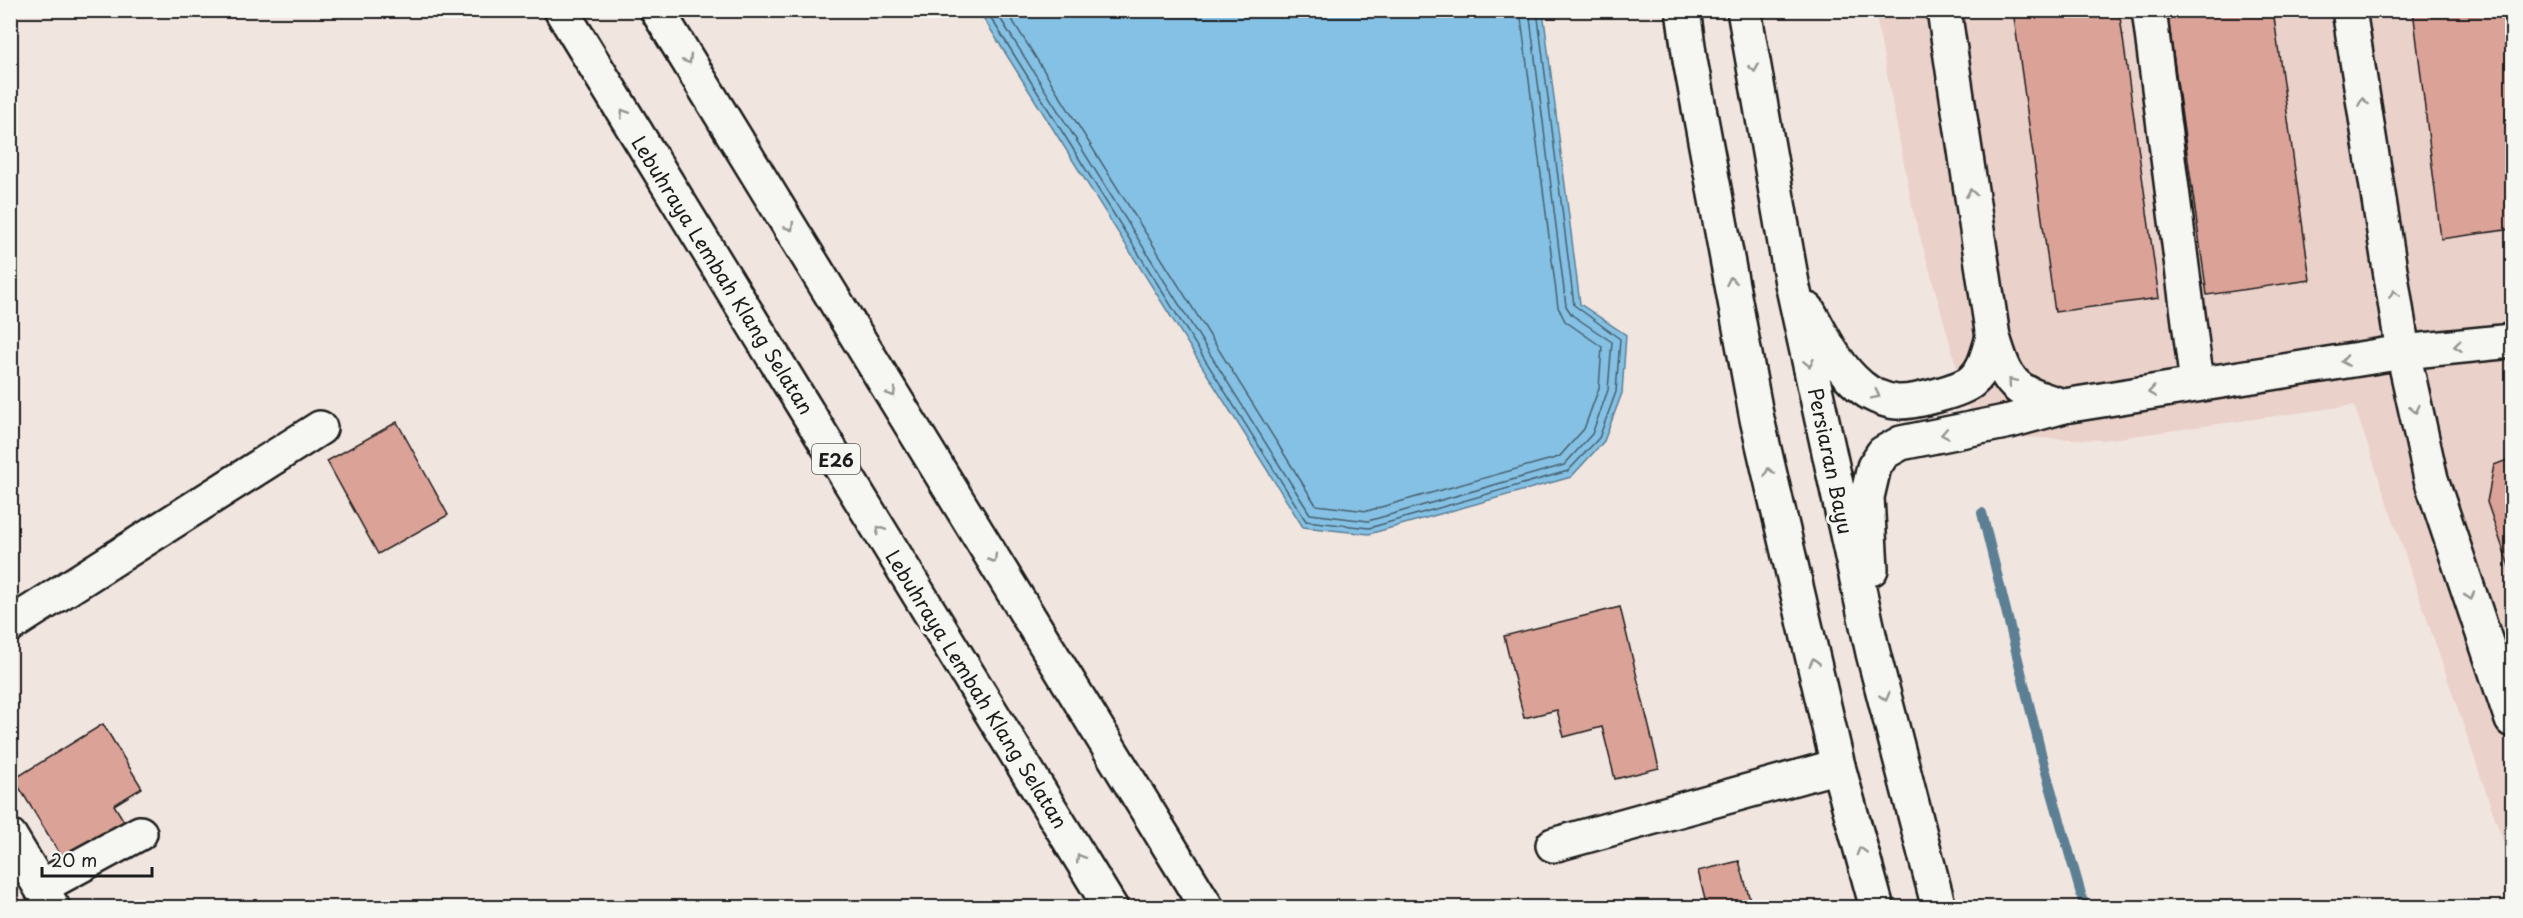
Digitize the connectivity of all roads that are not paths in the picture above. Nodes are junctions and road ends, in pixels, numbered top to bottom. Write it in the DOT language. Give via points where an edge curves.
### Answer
graph roads {
  1 [pos="561,10"];
  2 [pos="657,10"];
  3 [pos="1683,10"];
  4 [pos="1744,10"];
  5 [pos="1944,10"];
  6 [pos="2149,10"];
  7 [pos="2349,10"];
  8 [pos="1792,283"];
  9 [pos="1993,337"];
  10 [pos="2512,341"];
  11 [pos="2403,352"];
  12 [pos="2197,384"];
  13 [pos="2064,406"];
  14 [pos="320,428"];
  15 [pos="10,625"];
  16 [pos="1873,653"];
  17 [pos="2512,720"];
  18 [pos="1838,766"];
  19 [pos="140,833"];
  20 [pos="10,837"];
  21 [pos="1553,845"];
  22 [pos="47,897"];
  23 [pos="1111,908"];
  24 [pos="1207,908"];
  25 [pos="1877,908"];
  26 [pos="1939,908"];
  23 -- 1 [label="main road, Lebuhraya Lembah Klang Selatan / E26, one-way"];
  2 -- 24 [label="main road, one-way"];
  18 -- 3 [label="main road, one-way" via="1757,419"];
  4 -- 8 [label="main road, Persiaran Bayu, one-way"];
  9 -- 5 [label="main road, one-way"];
  6 -- 12 [label="main road"];
  11 -- 7 [label="main road, one-way"];
  8 -- 9 [label="main road, one-way" via="1835,358 1860,386 1879,398 1899,402 1956,390 1971,382 1984,367"];
  8 -- 16 [label="main road, Persiaran Bayu, one-way"];
  13 -- 9 [label="main road, one-way" via="2018,389 2003,371"];
  10 -- 11 [label="main road, one-way"];
  11 -- 12 [label="main road, one-way"];
  11 -- 17 [label="main road, one-way" via="2431,479"];
  12 -- 13 [label="main road, one-way"];
  13 -- 16 [label="main road, one-way" via="1901,443 1883,453 1874,467 1867,497"];
  14 -- 15 [label="main road"];
  16 -- 26 [label="main road, Persiaran Bayu, one-way"];
  18 -- 21 [label="main road"];
  25 -- 18 [label="main road, one-way"];
  19 -- 22 [label="main road"];
  20 -- 22 [label="main road"];
}
